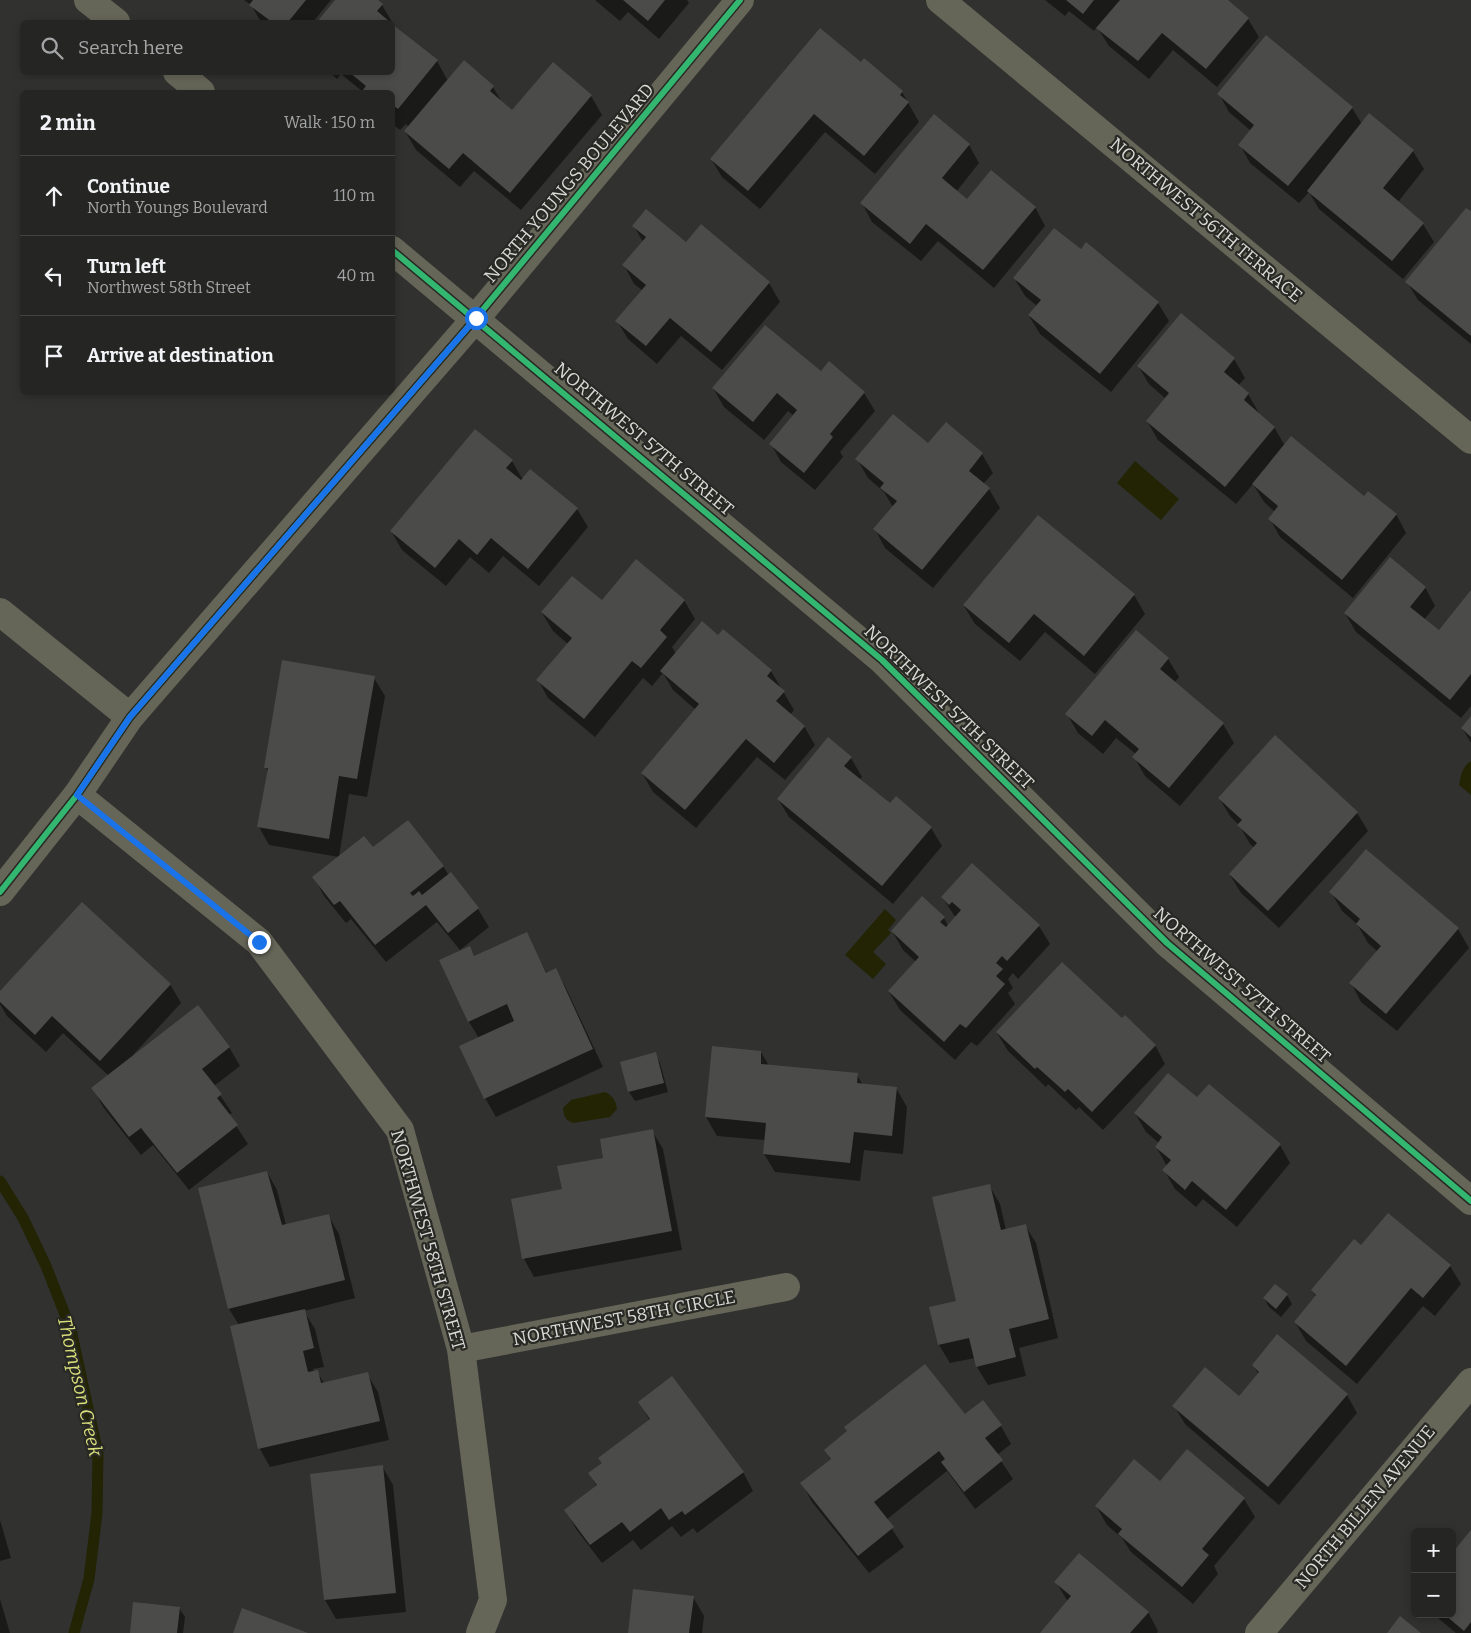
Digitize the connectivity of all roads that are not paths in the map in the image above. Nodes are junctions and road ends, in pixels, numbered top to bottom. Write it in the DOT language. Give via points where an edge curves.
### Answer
graph roads {
  1 [pos="88,0"];
  2 [pos="740,0"];
  3 [pos="940,0"];
  4 [pos="113,20"];
  5 [pos="181,75"];
  6 [pos="199,90"];
  7 [pos="395,252"];
  8 [pos="476,318"];
  9 [pos="1471,440"];
  10 [pos="0,612"];
  11 [pos="130,717"];
  12 [pos="77,795"];
  13 [pos="0,892"];
  14 [pos="1471,1200"];
  15 [pos="786,1287"];
  16 [pos="461,1349"];
  17 [pos="1471,1382"];
  18 [pos="480,1633"];
  19 [pos="1259,1633"];
  1 -- 4 [label="street"];
  2 -- 8 [label="street, NORTH YOUNGS BOULEVARD"];
  3 -- 9 [label="street, NORTHWEST 56TH TERRACE"];
  5 -- 6 [label="street"];
  7 -- 8 [label="street, NORTHWEST 57TH STREET"];
  8 -- 11 [label="street, NORTH YOUNGS BOULEVARD"];
  8 -- 14 [label="street, NORTHWEST 57TH STREET" via="882,660 1167,942"];
  10 -- 11 [label="street"];
  11 -- 12 [label="street, NORTH YOUNGS BOULEVARD"];
  12 -- 13 [label="street, NORTH YOUNGS BOULEVARD"];
  12 -- 16 [label="street, NORTHWEST 58TH STREET" via="259,942 400,1130"];
  15 -- 16 [label="street, NORTHWEST 58TH CIRCLE"];
  16 -- 18 [label="street, NORTHWEST 58TH STREET" via="493,1600"];
  17 -- 19 [label="street, NORTH BILLEN AVENUE"];
}
